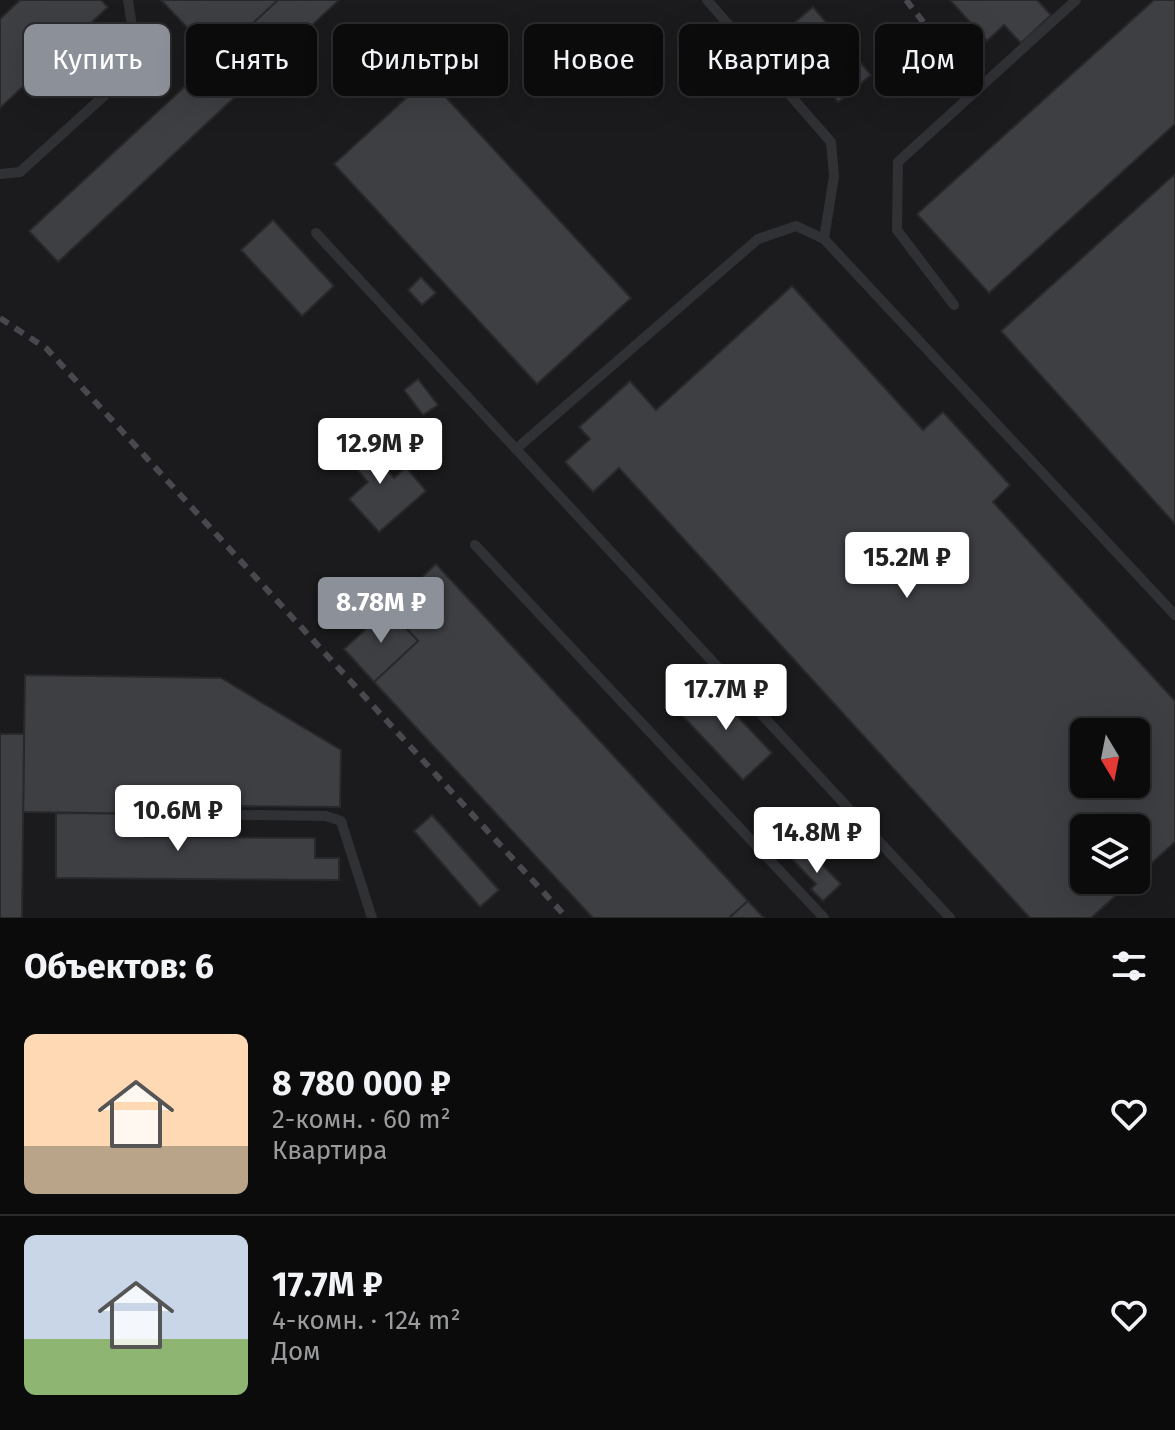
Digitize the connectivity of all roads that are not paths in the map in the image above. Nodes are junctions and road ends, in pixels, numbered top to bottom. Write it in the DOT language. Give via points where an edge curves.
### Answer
graph roads {
  1 [pos="128,0"];
  2 [pos="707,0"];
  3 [pos="1076,0"];
  4 [pos="0,174"];
  5 [pos="316,233"];
  6 [pos="824,239"];
  7 [pos="954,305"];
  8 [pos="516,449"];
  9 [pos="475,545"];
  10 [pos="1175,615"];
  11 [pos="244,815"];
  12 [pos="372,918"];
  13 [pos="824,918"];
  14 [pos="950,918"];
  1 -- 4 [label="lane" via="138,65 20,172"];
  2 -- 6 [label="lane" via="831,142 834,176"];
  3 -- 7 [label="lane" via="898,162 897,230"];
  5 -- 8 [label="lane"];
  6 -- 8 [label="lane" via="796,226 758,239"];
  6 -- 10 [label="lane"];
  8 -- 14 [label="lane"];
  9 -- 13 [label="lane"];
  11 -- 12 [label="lane" via="326,816 341,821"];
}
